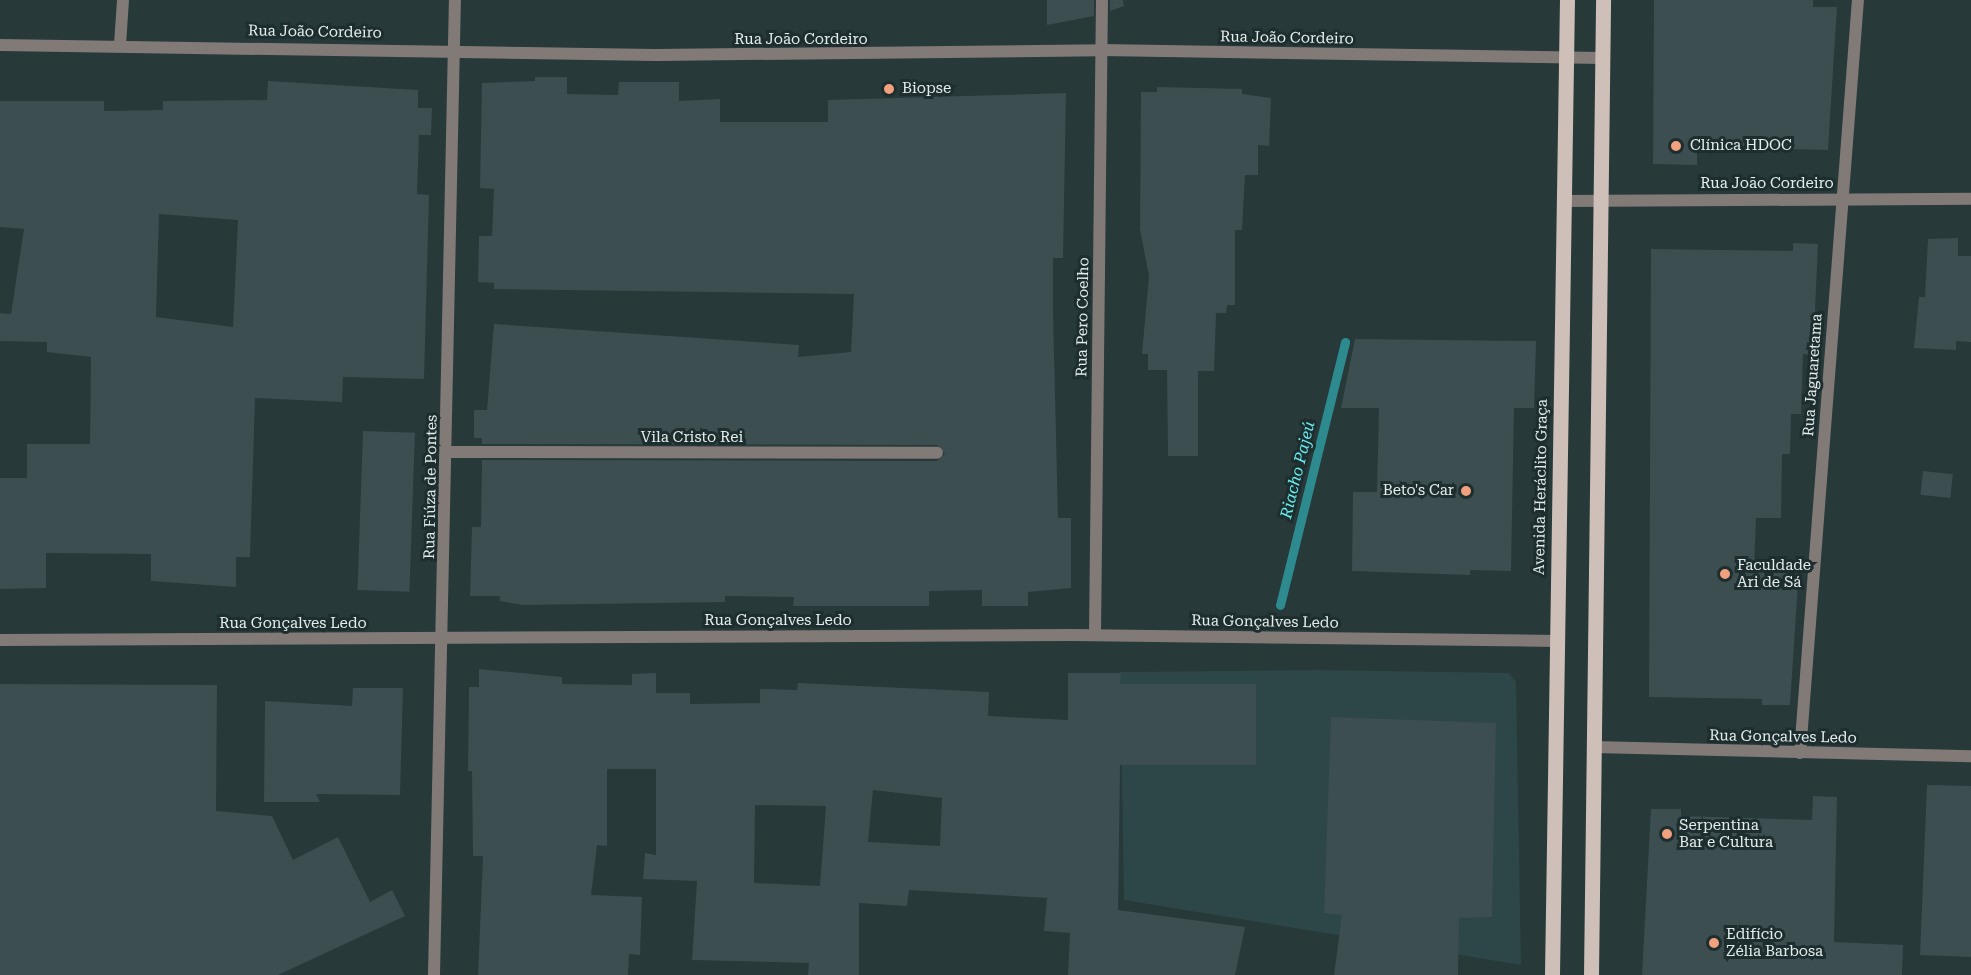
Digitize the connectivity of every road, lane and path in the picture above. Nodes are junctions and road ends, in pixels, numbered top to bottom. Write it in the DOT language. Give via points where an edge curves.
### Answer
graph roads {
  1 [pos="123,0"];
  2 [pos="455,0"];
  3 [pos="1102,0"];
  4 [pos="1567,0"];
  5 [pos="1603,0"];
  6 [pos="1858,0"];
  7 [pos="0,45"];
  8 [pos="120,45"];
  9 [pos="456,48"];
  10 [pos="1101,50"];
  11 [pos="1566,58"];
  12 [pos="1601,58"];
  13 [pos="1841,198"];
  14 [pos="1971,199"];
  15 [pos="1599,200"];
  16 [pos="1564,201"];
  17 [pos="447,452"];
  18 [pos="937,453"];
  19 [pos="1095,635"];
  20 [pos="443,639"];
  21 [pos="0,640"];
  22 [pos="1557,641"];
  23 [pos="1594,747"];
  24 [pos="1800,753"];
  25 [pos="1971,756"];
  26 [pos="434,975"];
  27 [pos="1552,975"];
  28 [pos="1591,975"];
  1 -- 8 [label="street"];
  2 -- 9 [label="street, Rua Fiúza de Pontes"];
  3 -- 10 [label="street, Rua Pero Coelho"];
  4 -- 11 [label="main road, Avenida Heráclito Graça"];
  5 -- 12 [label="main road"];
  6 -- 13 [label="street, Rua Jaguaretama"];
  7 -- 8 [label="street, Rua João Cordeiro"];
  8 -- 9 [label="street, Rua João Cordeiro"];
  9 -- 10 [label="street, Rua João Cordeiro" via="832,56"];
  9 -- 17 [label="street, Rua Fiúza de Pontes"];
  10 -- 11 [label="street, Rua João Cordeiro"];
  10 -- 19 [label="street, Rua Pero Coelho"];
  11 -- 12 [label="street, Rua João Cordeiro"];
  11 -- 16 [label="main road, Avenida Heráclito Graça"];
  12 -- 15 [label="main road"];
  13 -- 14 [label="street, Rua João Cordeiro"];
  13 -- 15 [label="street, Rua João Cordeiro"];
  13 -- 24 [label="street, Rua Jaguaretama"];
  15 -- 16 [label="street, Rua João Cordeiro"];
  15 -- 23 [label="main road"];
  16 -- 22 [label="main road, Avenida Heráclito Graça"];
  17 -- 18 [label="street, Vila Cristo Rei"];
  17 -- 20 [label="street, Rua Fiúza de Pontes"];
  19 -- 20 [label="street, Rua Gonçalves Ledo"];
  19 -- 22 [label="street, Rua Gonçalves Ledo"];
  20 -- 21 [label="street, Rua Gonçalves Ledo"];
  20 -- 26 [label="street, Rua Fiúza de Pontes"];
  22 -- 27 [label="main road, Avenida Heráclito Graça"];
  23 -- 24 [label="street, Rua Gonçalves Ledo"];
  23 -- 28 [label="main road"];
  24 -- 25 [label="street, Rua Gonçalves Ledo"];
}
